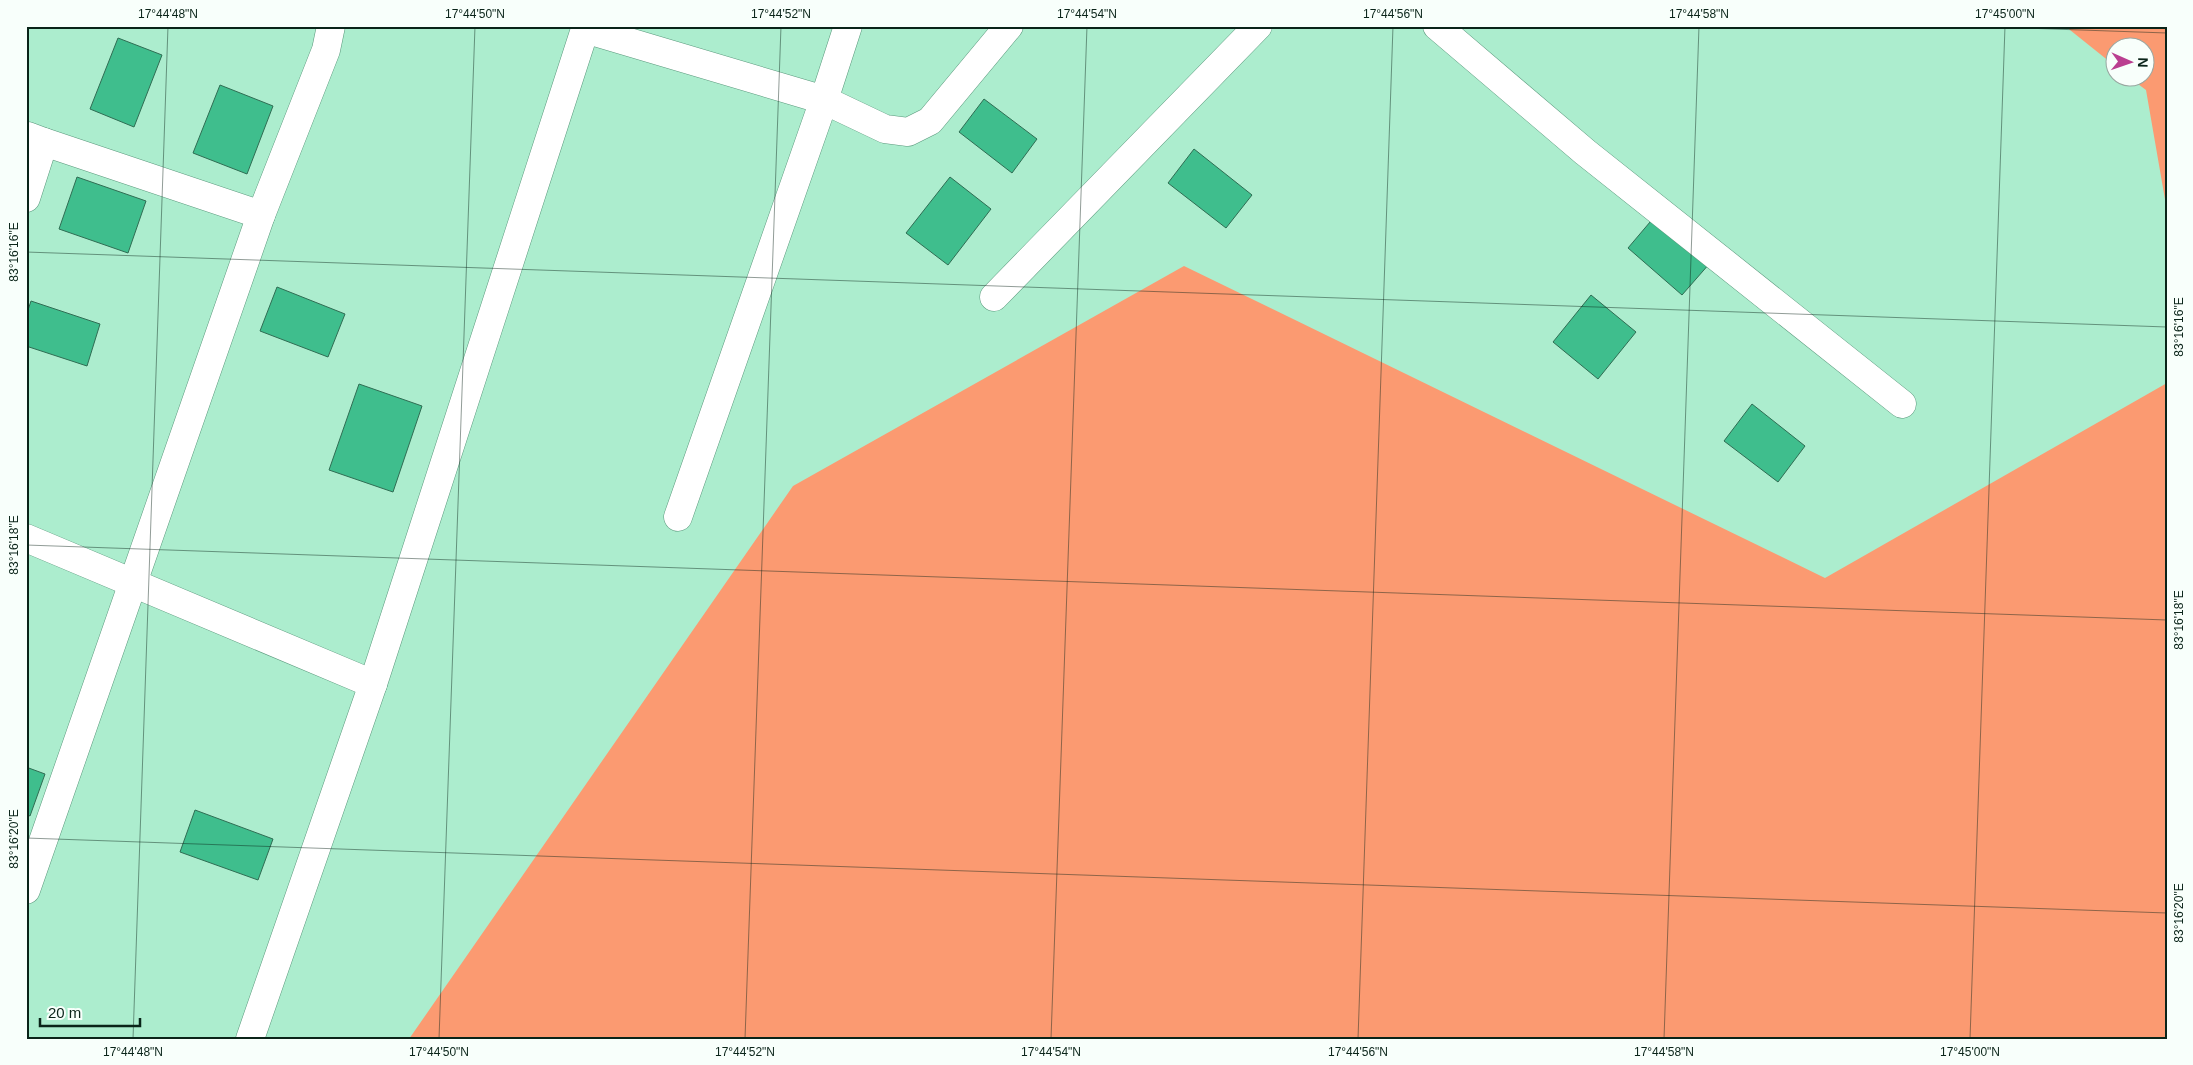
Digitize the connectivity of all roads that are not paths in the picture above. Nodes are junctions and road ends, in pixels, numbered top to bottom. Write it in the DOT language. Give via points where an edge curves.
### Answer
graph roads {
  1 [pos="331,26"];
  2 [pos="848,26"];
  3 [pos="1009,26"];
  4 [pos="1258,26"];
  5 [pos="1437,26"];
  6 [pos="586,28"];
  7 [pos="824,100"];
  8 [pos="35,139"];
  9 [pos="26,198"];
  10 [pos="261,215"];
  11 [pos="994,297"];
  12 [pos="1902,404"];
  13 [pos="678,517"];
  14 [pos="26,538"];
  15 [pos="132,583"];
  16 [pos="373,684"];
  17 [pos="26,890"];
  18 [pos="250,1039"];
  1 -- 10 [label="street" via="326,50"];
  2 -- 7 [label="street"];
  3 -- 7 [label="street" via="930,121 908,132 885,129"];
  4 -- 11 [label="street"];
  5 -- 12 [label="street" via="1585,152"];
  6 -- 7 [label="street"];
  6 -- 16 [label="street"];
  7 -- 13 [label="street"];
  8 -- 9 [label="street"];
  8 -- 10 [label="street"];
  10 -- 15 [label="street"];
  14 -- 15 [label="street"];
  15 -- 16 [label="street"];
  15 -- 17 [label="street"];
  16 -- 18 [label="street"];
}
